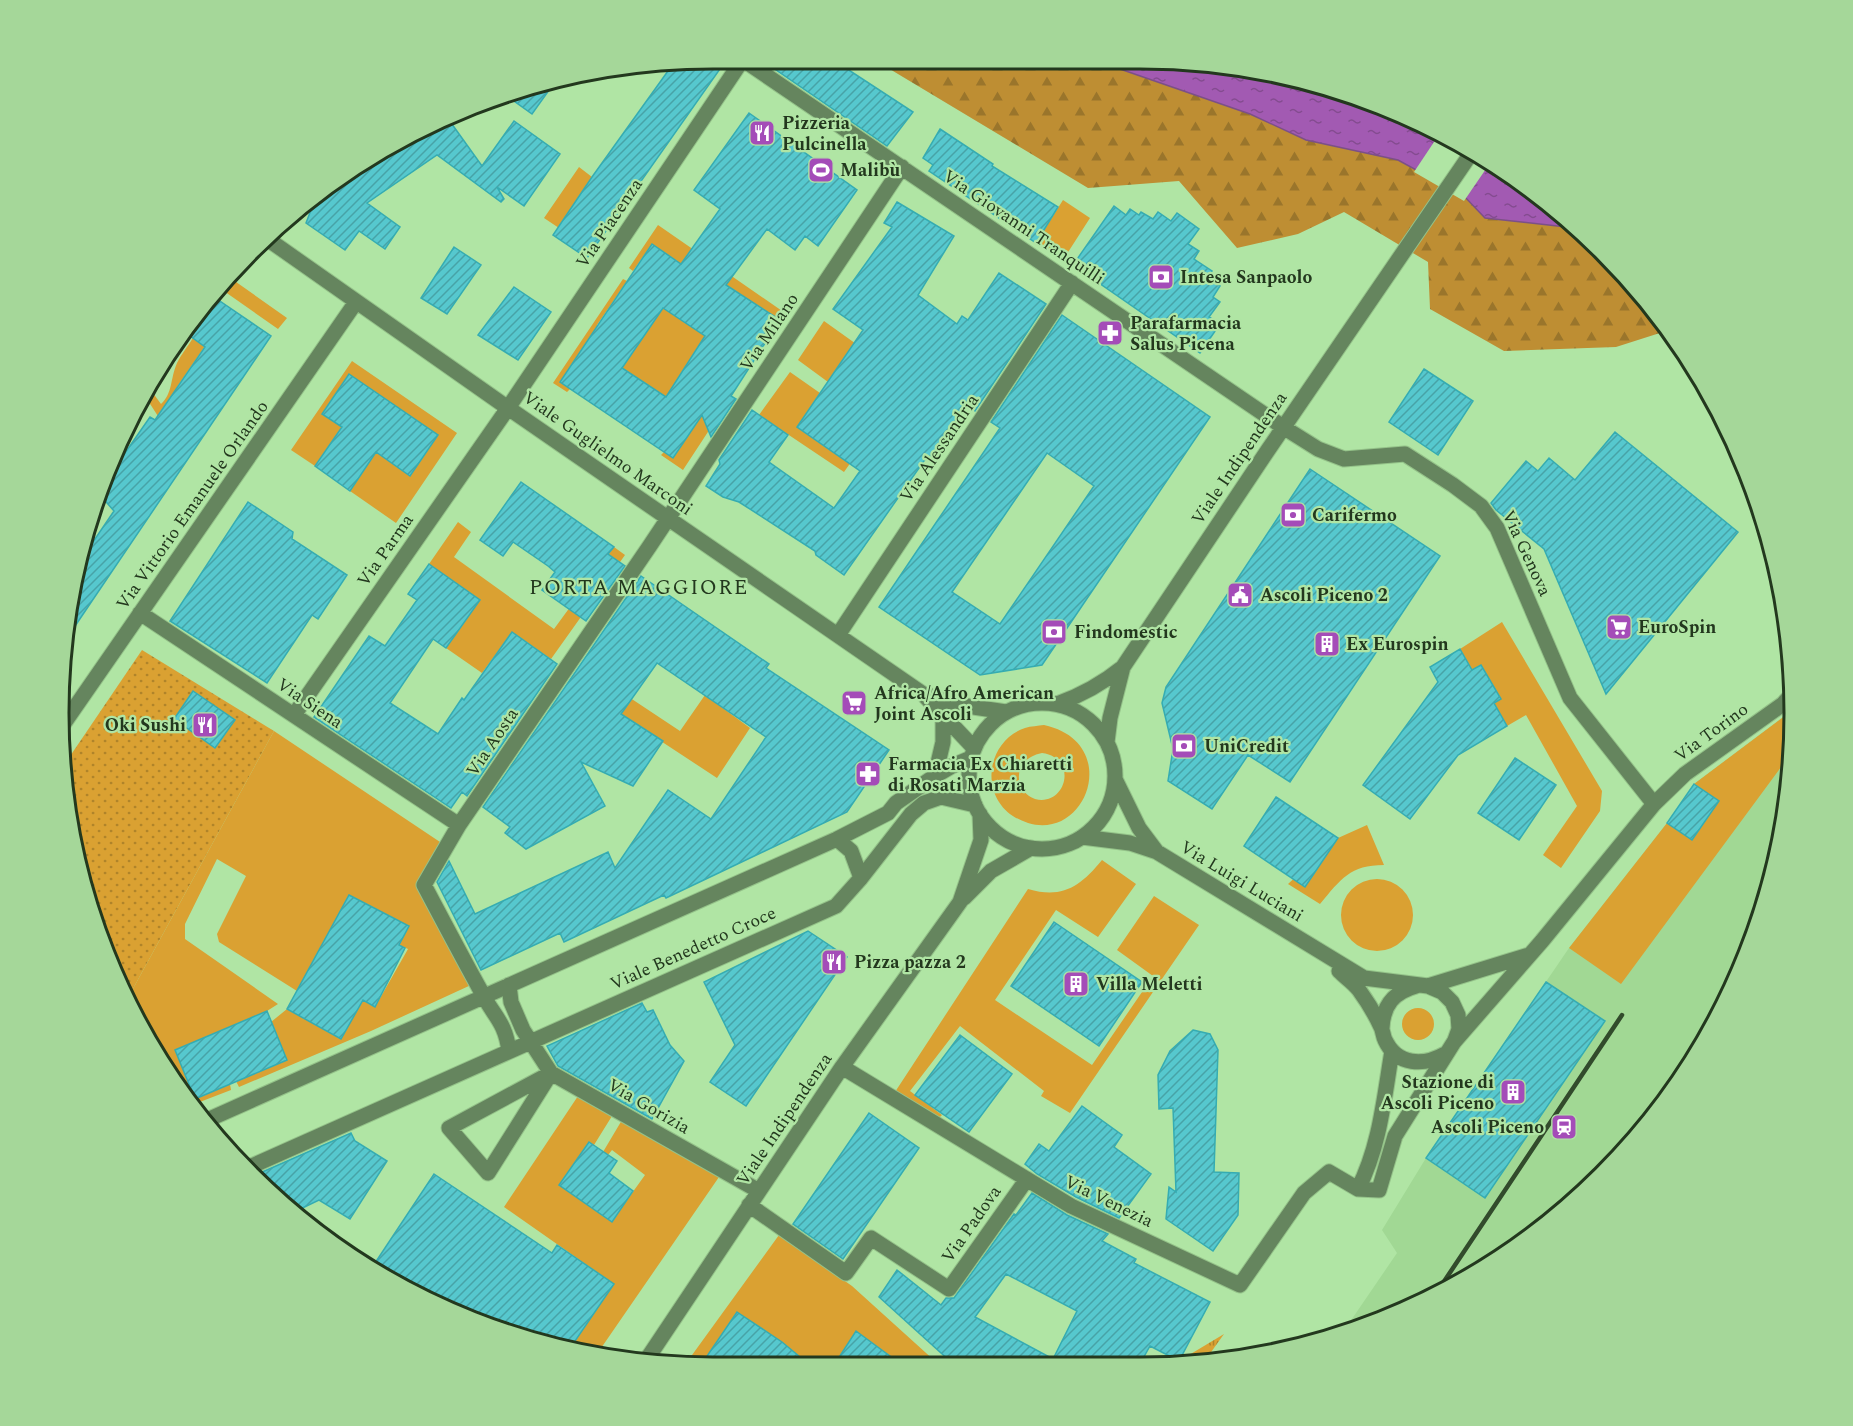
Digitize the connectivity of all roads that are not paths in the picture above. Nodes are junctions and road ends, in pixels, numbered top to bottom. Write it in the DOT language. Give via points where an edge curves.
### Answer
graph roads {
  1 [pos="735,69"];
  2 [pos="757,69"];
  3 [pos="1468,159"];
  4 [pos="902,167"];
  5 [pos="273,244"];
  6 [pos="1072,284"];
  7 [pos="356,302"];
  8 [pos="507,408"];
  9 [pos="1283,427"];
  10 [pos="669,519"];
  11 [pos="140,613"];
  12 [pos="838,635"];
  13 [pos="1123,667"];
  14 [pos="923,694"];
  15 [pos="1784,703"];
  16 [pos="1057,704"];
  17 [pos="1006,712"];
  18 [pos="294,715"];
  19 [pos="69,716"];
  20 [pos="943,717"];
  21 [pos="1107,742"];
  22 [pos="973,753"];
  23 [pos="935,776"];
  24 [pos="1115,779"];
  25 [pos="1654,804"];
  26 [pos="977,810"];
  27 [pos="459,825"];
  28 [pos="1083,837"];
  29 [pos="837,839"];
  30 [pos="1031,848"];
  31 [pos="1157,852"];
  32 [pos="861,878"];
  33 [pos="960,902"];
  34 [pos="1307,943"];
  35 [pos="1530,954"];
  36 [pos="509,985"];
  37 [pos="1422,986"];
  38 [pos="484,997"];
  39 [pos="1382,1028"];
  40 [pos="532,1041"];
  41 [pos="1450,1048"];
  42 [pos="509,1051"];
  43 [pos="1392,1051"];
  44 [pos="842,1067"];
  45 [pos="551,1073"];
  46 [pos="212,1118"];
  47 [pos="255,1165"];
  48 [pos="1027,1179"];
  49 [pos="1358,1189"];
  50 [pos="759,1191"];
  51 [pos="749,1205"];
  52 [pos="651,1354"];
  1 -- 8 [label="street, Via Piacenza"];
  2 -- 4 [label="street, Via Giovanni Tranquilli"];
  3 -- 9 [label="street, Viale Indipendenza"];
  4 -- 6 [label="street, Via Giovanni Tranquilli"];
  4 -- 10 [label="street, Via Milano"];
  5 -- 7 [label="street, Viale Guglielmo Marconi"];
  6 -- 9 [label="street, Via Giovanni Tranquilli"];
  6 -- 12 [label="street, Via Alessandria"];
  7 -- 8 [label="street, Viale Guglielmo Marconi"];
  7 -- 11 [label="street, Via Vittorio Emanuele Orlando"];
  8 -- 10 [label="street, Viale Guglielmo Marconi"];
  8 -- 18 [label="street, Via Parma"];
  9 -- 13 [label="street, Viale Indipendenza"];
  9 -- 25 [label="street, Via Genova" via="1344,459 1405,454 1481,506 1497,528 1570,698"];
  10 -- 12 [label="street, Viale Guglielmo Marconi"];
  10 -- 27 [label="street, Via Aosta"];
  11 -- 18 [label="street, Via Siena"];
  11 -- 19 [label="street, Via Vittorio Emanuele Orlando"];
  12 -- 14 [label="street, Viale Guglielmo Marconi"];
  13 -- 16 [label="street, Viale Indipendenza" via="1105,682"];
  13 -- 21 [label="street, Viale Indipendenza"];
  14 -- 17 [label="street, Viale Guglielmo Marconi"];
  14 -- 20 [label="street, Viale Guglielmo Marconi"];
  15 -- 25 [label="street, Via Torino" via="1685,774"];
  16 -- 17 [label="street, Viale Indipendenza" via="1039,703"];
  16 -- 21 [label="street, Viale Indipendenza" via="1077,711 1094,724"];
  17 -- 22 [label="street, Viale Indipendenza" via="988,728"];
  18 -- 27 [label="street, Via Siena"];
  20 -- 22 [label="street, Viale Guglielmo Marconi"];
  20 -- 23 [label="street" via="943,742"];
  21 -- 24 [label="street, Viale Indipendenza"];
  22 -- 23 [label="street"];
  22 -- 26 [label="street, Viale Indipendenza" via="969,782"];
  23 -- 29 [label="street" via="888,813"];
  24 -- 28 [label="street, Viale Indipendenza" via="1110,801 1099,821"];
  24 -- 31 [label="street, Via Luigi Luciani" via="1139,828"];
  25 -- 35 [label="street, Via Torino"];
  26 -- 30 [label="street, Viale Indipendenza" via="993,830 1011,842"];
  26 -- 32 [label="street, Viale Benedetto Croce" via="941,797 924,803"];
  26 -- 33 [label="street, Viale Indipendenza" via="981,840"];
  27 -- 38 [label="street, Via Aosta" via="424,885"];
  28 -- 30 [label="street, Viale Indipendenza" via="1049,849"];
  28 -- 31 [label="street, Via Luigi Luciani" via="1130,843"];
  29 -- 32 [label="street" via="851,851"];
  29 -- 36 [label="street"];
  30 -- 33 [label="street, Viale Indipendenza" via="991,871"];
  31 -- 34 [label="street, Via Luigi Luciani"];
  32 -- 40 [label="street, Viale Benedetto Croce" via="836,906"];
  33 -- 44 [label="street, Viale Indipendenza"];
  34 -- 37 [label="street" via="1364,978"];
  34 -- 39 [label="street" via="1358,988"];
  35 -- 37 [label="street"];
  35 -- 41 [label="street, Via Torino"];
  36 -- 38 [label="street"];
  36 -- 40 [label="street" via="511,1002"];
  37 -- 39 [label="street" via="1404,989 1390,1000 1382,1016"];
  37 -- 41 [label="street" via="1442,992 1458,1015 1458,1029"];
  38 -- 42 [label="street" via="502,1022"];
  38 -- 46 [label="street"];
  39 -- 43 [label="street"];
  40 -- 42 [label="street, Viale Benedetto Croce"];
  40 -- 45 [label="street, Via Gorizia"];
  41 -- 43 [label="street" via="1433,1061 1419,1063 1404,1060"];
  41 -- 49 [label="street, Via Torino" via="1395,1136 1379,1190"];
  42 -- 47 [label="street, Viale Benedetto Croce"];
  43 -- 49 [label="street" via="1370,1166"];
  44 -- 48 [label="street, Via Venezia"];
  44 -- 50 [label="street, Viale Indipendenza"];
  45 -- 45 [label="street" via="449,1128 488,1173 526,1113"];
  45 -- 50 [label="street, Via Gorizia"];
  48 -- 49 [label="street, Via Venezia" via="1071,1206 1240,1285 1304,1193 1329,1172"];
  48 -- 51 [label="street, Via Padova" via="950,1289 871,1238 846,1273"];
  50 -- 51 [label="street, Viale Indipendenza"];
  51 -- 52 [label="street, Viale Indipendenza"];
}
